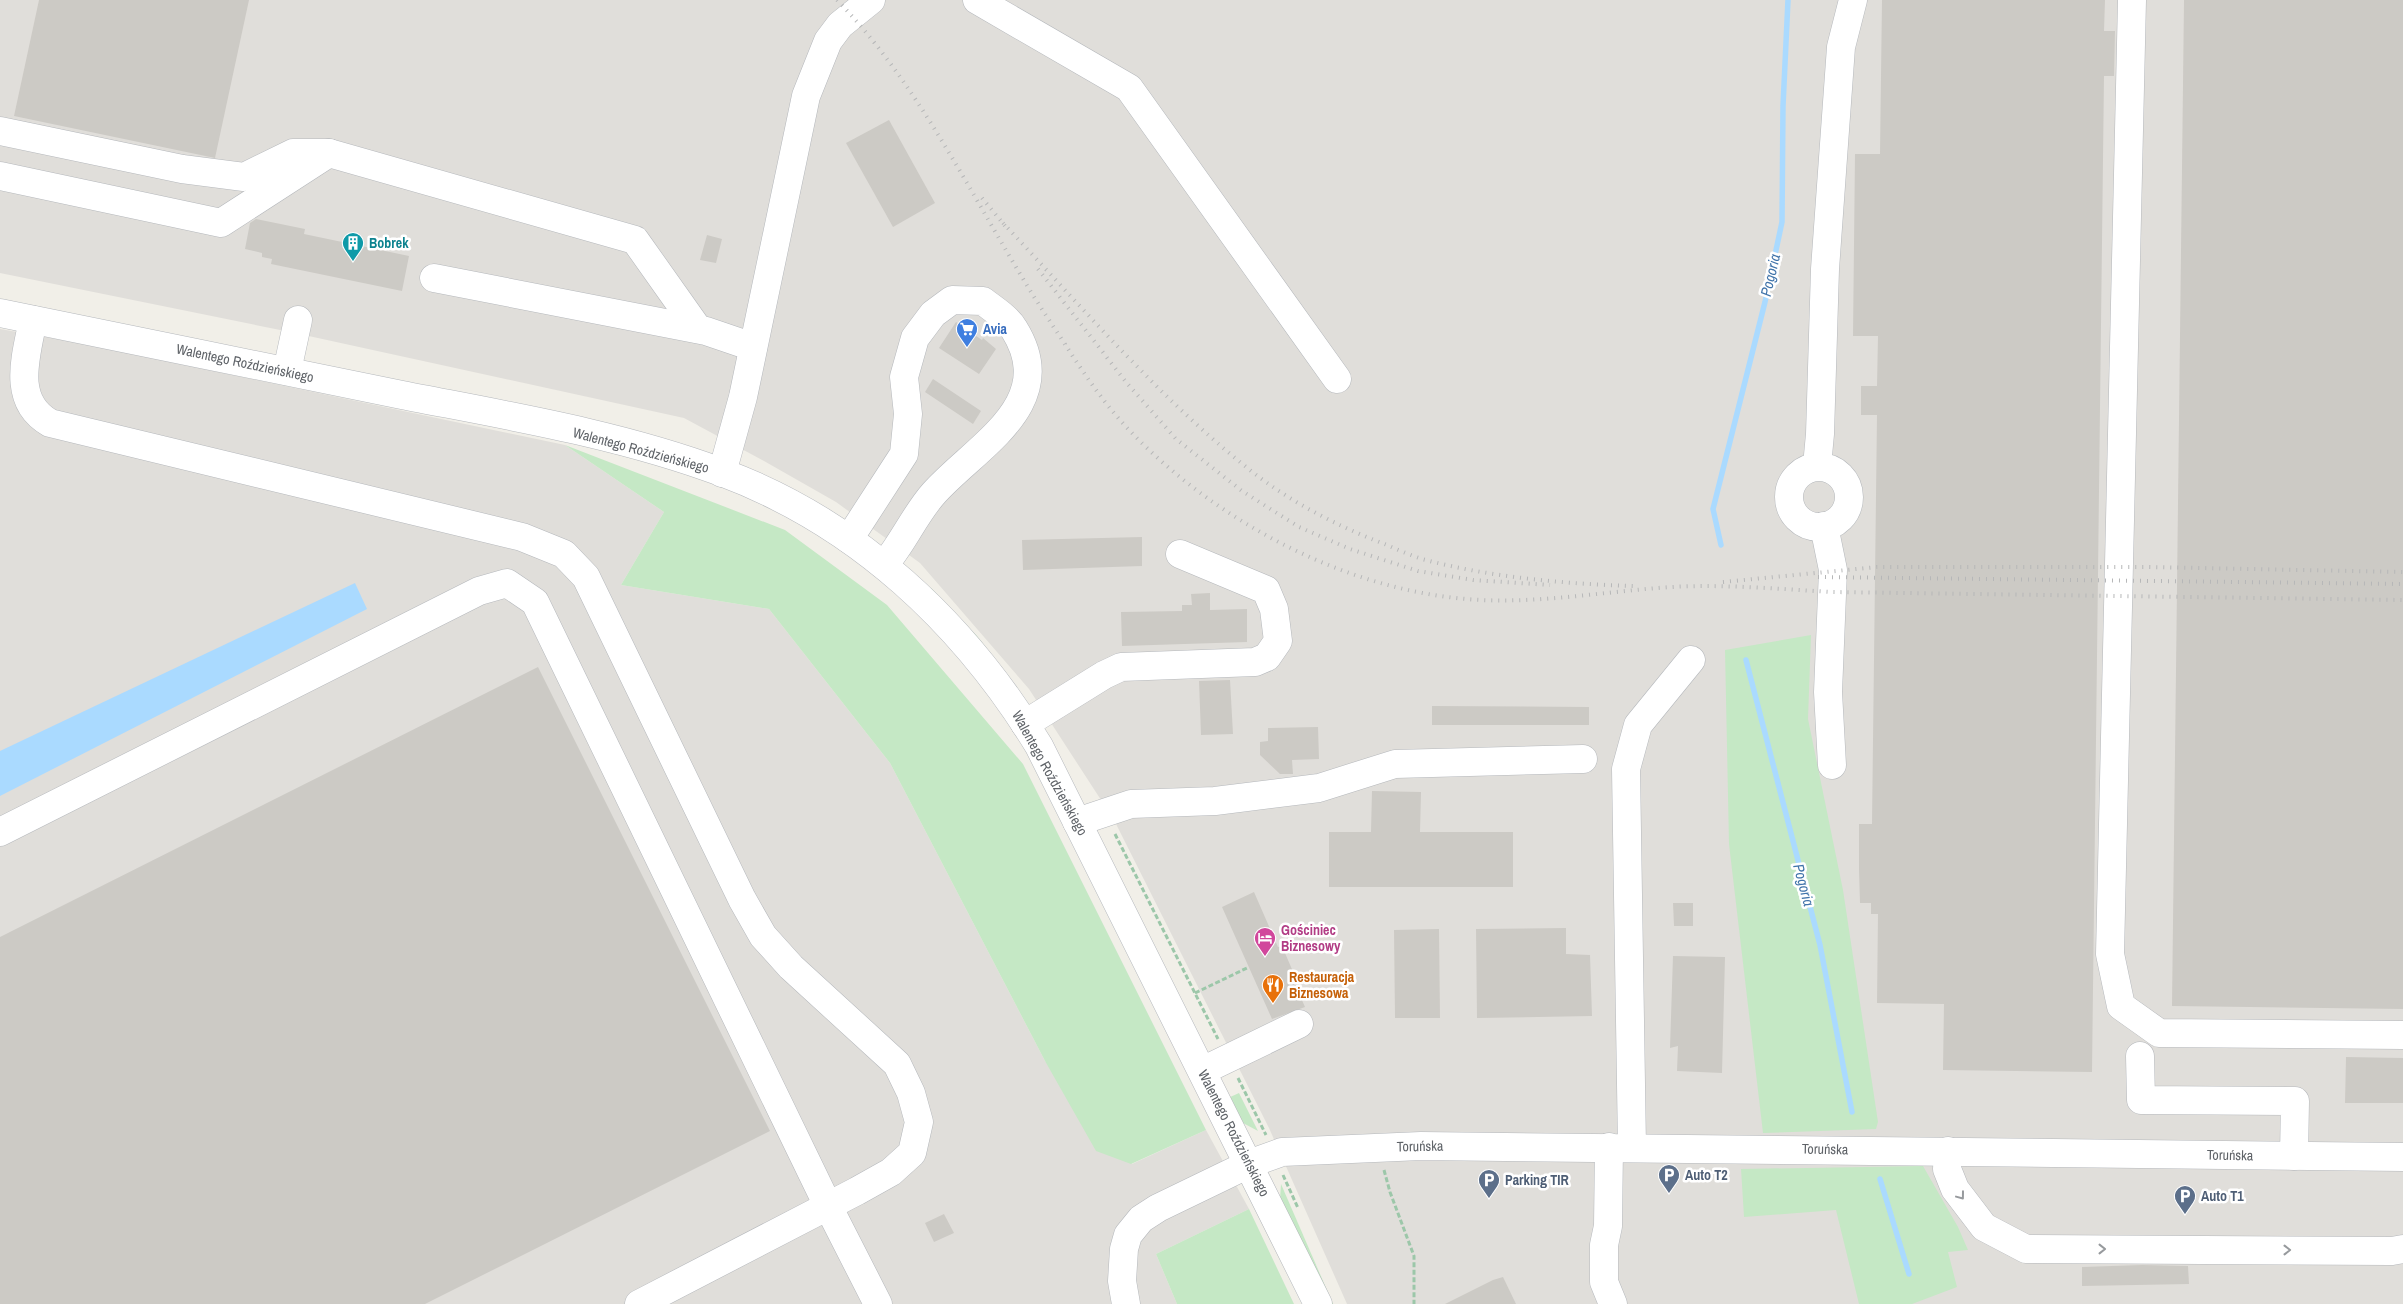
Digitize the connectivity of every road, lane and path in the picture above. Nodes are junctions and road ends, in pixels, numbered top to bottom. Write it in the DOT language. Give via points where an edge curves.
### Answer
graph roads {
  1 [pos="871,0"];
  2 [pos="977,0"];
  3 [pos="1854,0"];
  4 [pos="2132,0"];
  5 [pos="0,131"];
  6 [pos="329,153"];
  7 [pos="0,176"];
  8 [pos="434,278"];
  9 [pos="0,313"];
  10 [pos="33,320"];
  11 [pos="298,320"];
  12 [pos="698,329"];
  13 [pos="753,347"];
  14 [pos="287,371"];
  15 [pos="1337,378"];
  16 [pos="1817,466"];
  17 [pos="722,472"];
  18 [pos="1824,526"];
  19 [pos="849,539"];
  20 [pos="1180,554"];
  21 [pos="884,565"];
  22 [pos="1690,660"];
  23 [pos="1025,724"];
  24 [pos="1583,759"];
  25 [pos="1832,765"];
  26 [pos="1088,817"];
  27 [pos="0,832"];
  28 [pos="1249,967"];
  29 [pos="1195,993"];
  30 [pos="1299,1024"];
  31 [pos="2403,1035"];
  32 [pos="2140,1056"];
  33 [pos="1228,1058"];
  34 [pos="1202,1071"];
  35 [pos="1266,1133"];
  36 [pos="1384,1147"];
  37 [pos="1620,1147"];
  38 [pos="1948,1150"];
  39 [pos="2294,1156"];
  40 [pos="2403,1157"];
  41 [pos="1249,1164"];
  42 [pos="828,1206"];
  43 [pos="2403,1249"];
  44 [pos="639,1304"];
  45 [pos="878,1304"];
  46 [pos="1126,1304"];
  47 [pos="1318,1304"];
  48 [pos="1414,1304"];
  49 [pos="1613,1304"];
  1 -- 13 [label="street" via="840,25 828,41 806,96"];
  2 -- 15 [label="street" via="1129,88"];
  3 -- 16 [label="street" via="1841,47 1825,269"];
  4 -- 31 [label="street" via="2110,954 2121,1006 2159,1033"];
  5 -- 6 [label="street" via="182,169 244,177 294,153"];
  6 -- 7 [label="street" via="221,223"];
  6 -- 12 [label="street" via="635,240"];
  8 -- 12 [label="street"];
  9 -- 10 [label="street, Walentego Roździeńskiego"];
  10 -- 14 [label="street, Walentego Roździeńskiego"];
  10 -- 42 [label="street" via="23,368 24,385 33,409 50,423 522,537 564,554 586,577 763,936 791,967 896,1064 911,1093 919,1122 912,1152 891,1172"];
  11 -- 14 [label="street"];
  12 -- 13 [label="street"];
  13 -- 17 [label="street"];
  14 -- 17 [label="street, Walentego Roździeńskiego" via="529,421 648,449"];
  16 -- 18 [label="street" via="1842,476 1849,493 1846,511 1833,523"];
  16 -- 18 [label="street" via="1793,482 1790,500 1798,518 1815,526"];
  17 -- 19 [label="street, Walentego Roździeńskiego" via="782,499"];
  18 -- 25 [label="street" via="1832,570 1828,692"];
  19 -- 21 [label="street, Walentego Roździeńskiego"];
  19 -- 21 [label="street" via="904,454 908,414 904,377 915,338 933,314 952,300 983,300 1014,328 1024,350 1029,370 1022,401 1001,431 933,493"];
  20 -- 23 [label="street" via="1266,590 1274,610 1278,641 1267,657 1255,662 1122,667"];
  21 -- 23 [label="street, Walentego Roździeńskiego" via="967,644"];
  22 -- 37 [label="street" via="1638,725 1626,769"];
  23 -- 26 [label="street, Walentego Roździeńskiego"];
  24 -- 26 [label="street" via="1395,764 1319,788 1215,801 1131,804"];
  26 -- 29 [label="path" via="1110,823"];
  26 -- 34 [label="street, Walentego Roździeńskiego"];
  27 -- 42 [label="street" via="479,591 507,583 535,602"];
  28 -- 29 [label="path"];
  29 -- 33 [label="path"];
  30 -- 33 [label="street"];
  32 -- 39 [label="street" via="2141,1100 2295,1100"];
  33 -- 34 [label="street"];
  33 -- 35 [label="path"];
  34 -- 41 [label="street, Walentego Roździeńskiego"];
  36 -- 37 [label="street, Toruńska"];
  36 -- 41 [label="street, Toruńska" via="1286,1151"];
  36 -- 48 [label="path" via="1383,1163 1390,1192 1414,1256"];
  37 -- 38 [label="street, Toruńska"];
  37 -- 49 [label="street" via="1604,1245 1604,1282"];
  38 -- 39 [label="street, Toruńska"];
  38 -- 43 [label="street, one-way" via="1947,1169 1955,1189 1984,1227 2026,1249"];
  39 -- 40 [label="street, Toruńska"];
  41 -- 46 [label="street, Toruńska" via="1141,1219 1128,1235 1124,1249 1122,1281"];
  41 -- 47 [label="street, Walentego Roździeńskiego"];
  42 -- 44 [label="street"];
  42 -- 45 [label="street"];
}
